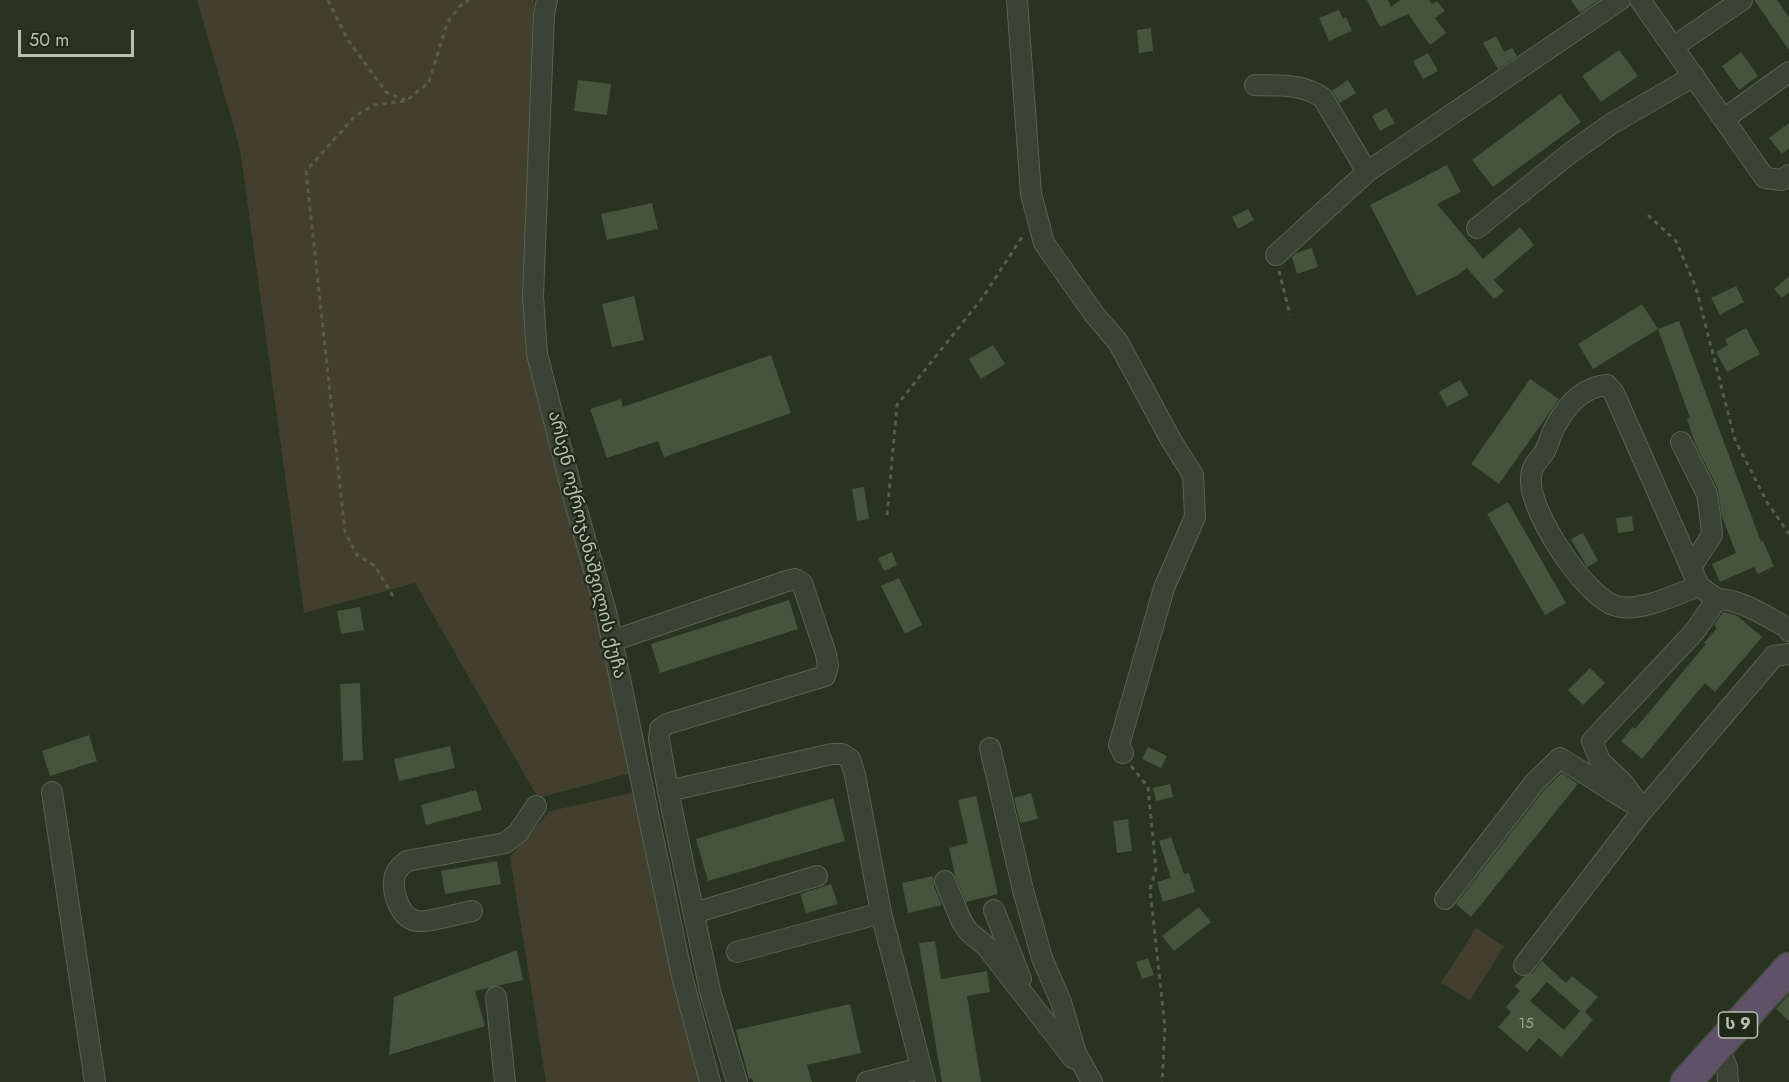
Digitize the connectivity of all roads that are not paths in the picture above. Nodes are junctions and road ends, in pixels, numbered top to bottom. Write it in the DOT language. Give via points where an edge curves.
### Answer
graph roads {
  1 [pos="547,0"];
  2 [pos="1017,0"];
  3 [pos="1620,0"];
  4 [pos="1640,0"];
  5 [pos="1742,0"];
  6 [pos="1673,47"];
  7 [pos="1789,72"];
  8 [pos="1694,76"];
  9 [pos="1255,85"];
  10 [pos="1724,119"];
  11 [pos="1367,172"];
  12 [pos="1789,175"];
  13 [pos="1477,228"];
  14 [pos="1276,255"];
  15 [pos="1681,442"];
  16 [pos="1691,567"];
  17 [pos="1699,586"];
  18 [pos="1716,599"];
  19 [pos="1759,613"];
  20 [pos="1789,631"];
  21 [pos="612,641"];
  22 [pos="1782,655"];
  23 [pos="990,748"];
  24 [pos="1125,758"];
  25 [pos="668,791"];
  26 [pos="52,792"];
  27 [pos="536,806"];
  28 [pos="1643,810"];
  29 [pos="817,876"];
  30 [pos="945,881"];
  31 [pos="1445,899"];
  32 [pos="994,910"];
  33 [pos="472,911"];
  34 [pos="694,913"];
  35 [pos="881,913"];
  36 [pos="737,952"];
  37 [pos="1524,965"];
  38 [pos="1789,968"];
  39 [pos="496,997"];
  40 [pos="1029,1001"];
  41 [pos="1718,1047"];
  42 [pos="923,1075"];
  43 [pos="95,1082"];
  44 [pos="505,1082"];
  45 [pos="710,1082"];
  46 [pos="737,1082"];
  47 [pos="867,1082"];
  48 [pos="1091,1082"];
  49 [pos="1686,1082"];
  50 [pos="1728,1082"];
  1 -- 21 [label="street, არსენ ოქროჯანაშვილის ქუჩა" via="533,296 537,354"];
  2 -- 24 [label="street" via="1031,194 1044,243 1118,342 1193,475 1195,517 1164,588 1119,745"];
  3 -- 11 [label="street"];
  4 -- 6 [label="street"];
  5 -- 6 [label="street"];
  6 -- 8 [label="street"];
  7 -- 10 [label="street"];
  8 -- 10 [label="street"];
  8 -- 13 [label="street" via="1603,130"];
  9 -- 11 [label="street" via="1301,87 1323,98"];
  10 -- 12 [label="street" via="1765,178 1782,180"];
  11 -- 14 [label="street"];
  15 -- 16 [label="street" via="1707,495 1712,534"];
  16 -- 17 [label="street"];
  16 -- 17 [label="street" via="1614,393 1607,386 1587,390 1572,402 1531,469 1531,485 1540,516 1577,574 1593,592 1616,606 1636,607"];
  17 -- 18 [label="street"];
  18 -- 19 [label="street" via="1729,599"];
  18 -- 28 [label="street" via="1695,632 1592,741 1600,761"];
  19 -- 20 [label="street"];
  19 -- 22 [label="street"];
  21 -- 25 [label="street" via="787,580 802,583 826,654 825,676 660,729 658,739"];
  21 -- 45 [label="street, არსენ ოქროჯანაშვილის ქუჩა" via="682,976"];
  22 -- 28 [label="street"];
  23 -- 48 [label="street" via="1042,958 1061,1002 1076,1053"];
  25 -- 34 [label="street"];
  25 -- 35 [label="street" via="842,754 850,759 855,775"];
  26 -- 43 [label="street"];
  27 -- 33 [label="street" via="518,833 505,843 407,861 399,867 395,876 396,897 408,917 418,922"];
  28 -- 31 [label="street" via="1560,758 1535,782"];
  28 -- 37 [label="street"];
  29 -- 34 [label="street"];
  30 -- 40 [label="street" via="968,931 986,946"];
  32 -- 40 [label="street"];
  34 -- 46 [label="street" via="710,991"];
  35 -- 36 [label="street"];
  35 -- 42 [label="street"];
  38 -- 41 [label="highway, ს 9"];
  39 -- 44 [label="street"];
  40 -- 48 [label="street"];
  41 -- 49 [label="highway, ს 9"];
  41 -- 50 [label="street" via="1727,1067"];
  42 -- 47 [label="street"];
}
